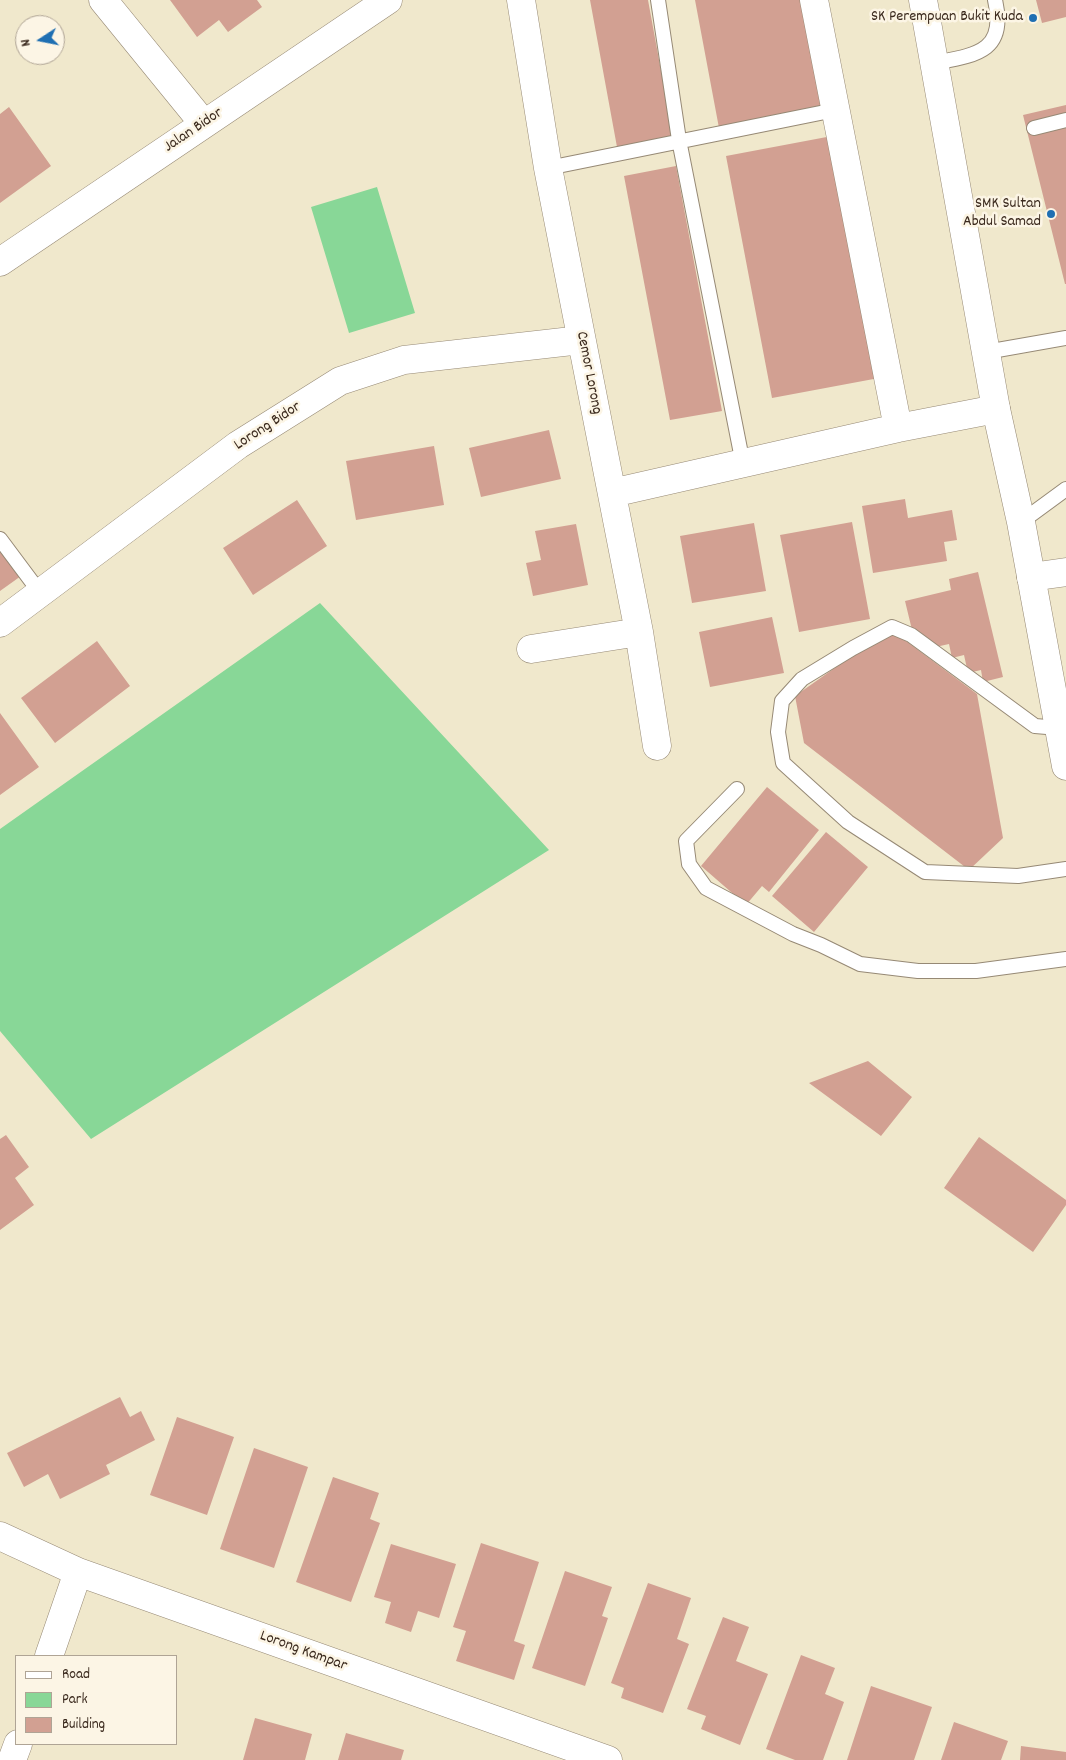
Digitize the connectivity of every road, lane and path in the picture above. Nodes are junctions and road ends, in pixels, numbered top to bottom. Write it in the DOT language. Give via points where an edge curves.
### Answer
graph roads {
  1 [pos="103,0"];
  2 [pos="388,0"];
  3 [pos="521,0"];
  4 [pos="658,0"];
  5 [pos="814,0"];
  6 [pos="923,0"];
  7 [pos="995,0"];
  8 [pos="934,63"];
  9 [pos="835,110"];
  10 [pos="1066,120"];
  11 [pos="204,124"];
  12 [pos="1034,128"];
  13 [pos="679,140"];
  14 [pos="548,168"];
  15 [pos="0,262"];
  16 [pos="1066,338"];
  17 [pos="581,340"];
  18 [pos="986,352"];
  19 [pos="996,408"];
  20 [pos="898,428"];
  21 [pos="743,464"];
  22 [pos="1066,489"];
  23 [pos="612,493"];
  24 [pos="1021,522"];
  25 [pos="0,539"];
  26 [pos="1066,572"];
  27 [pos="1031,577"];
  28 [pos="41,594"];
  29 [pos="0,623"];
  30 [pos="638,632"];
  31 [pos="531,649"];
  32 [pos="1059,728"];
  33 [pos="657,746"];
  34 [pos="1066,766"];
  35 [pos="737,789"];
  36 [pos="1066,869"];
  37 [pos="1066,959"];
  38 [pos="0,1536"];
  39 [pos="78,1572"];
  40 [pos="49,1655"];
  41 [pos="18,1745"];
  42 [pos="12,1760"];
  43 [pos="608,1760"];
  1 -- 11 [label="street"];
  2 -- 11 [label="street, Jalan Bidor"];
  3 -- 14 [label="street, Cemor Lorong"];
  4 -- 13 [label="lane"];
  5 -- 9 [label="street"];
  6 -- 8 [label="street"];
  7 -- 8 [label="lane" via="999,18 995,36 988,46 969,56"];
  8 -- 18 [label="street"];
  9 -- 13 [label="lane"];
  9 -- 20 [label="street"];
  10 -- 12 [label="lane"];
  11 -- 15 [label="street, Jalan Bidor"];
  13 -- 14 [label="lane"];
  13 -- 21 [label="lane"];
  14 -- 17 [label="street, Cemor Lorong"];
  16 -- 18 [label="lane"];
  17 -- 23 [label="street, Cemor Lorong"];
  17 -- 28 [label="street, Lorong Bidor" via="404,360 340,381 238,445"];
  18 -- 19 [label="street"];
  19 -- 20 [label="street"];
  19 -- 24 [label="street"];
  20 -- 21 [label="street"];
  21 -- 23 [label="street"];
  22 -- 24 [label="lane"];
  23 -- 30 [label="street, Cemor Lorong"];
  24 -- 27 [label="street"];
  25 -- 28 [label="lane"];
  26 -- 27 [label="street"];
  27 -- 32 [label="street"];
  28 -- 29 [label="street, Lorong Bidor"];
  30 -- 31 [label="street"];
  30 -- 33 [label="street, Cemor Lorong"];
  32 -- 34 [label="street"];
  32 -- 36 [label="lane" via="1036,726 911,634 892,627 802,679 782,701 778,732 783,763 848,822 925,872 1018,876"];
  35 -- 37 [label="lane" via="686,841 689,864 706,888 754,914 860,964 918,971 976,971"];
  38 -- 39 [label="street, Lorong Kampar"];
  39 -- 40 [label="street"];
  39 -- 43 [label="street, Lorong Kampar"];
  41 -- 42 [label="street"];
}
